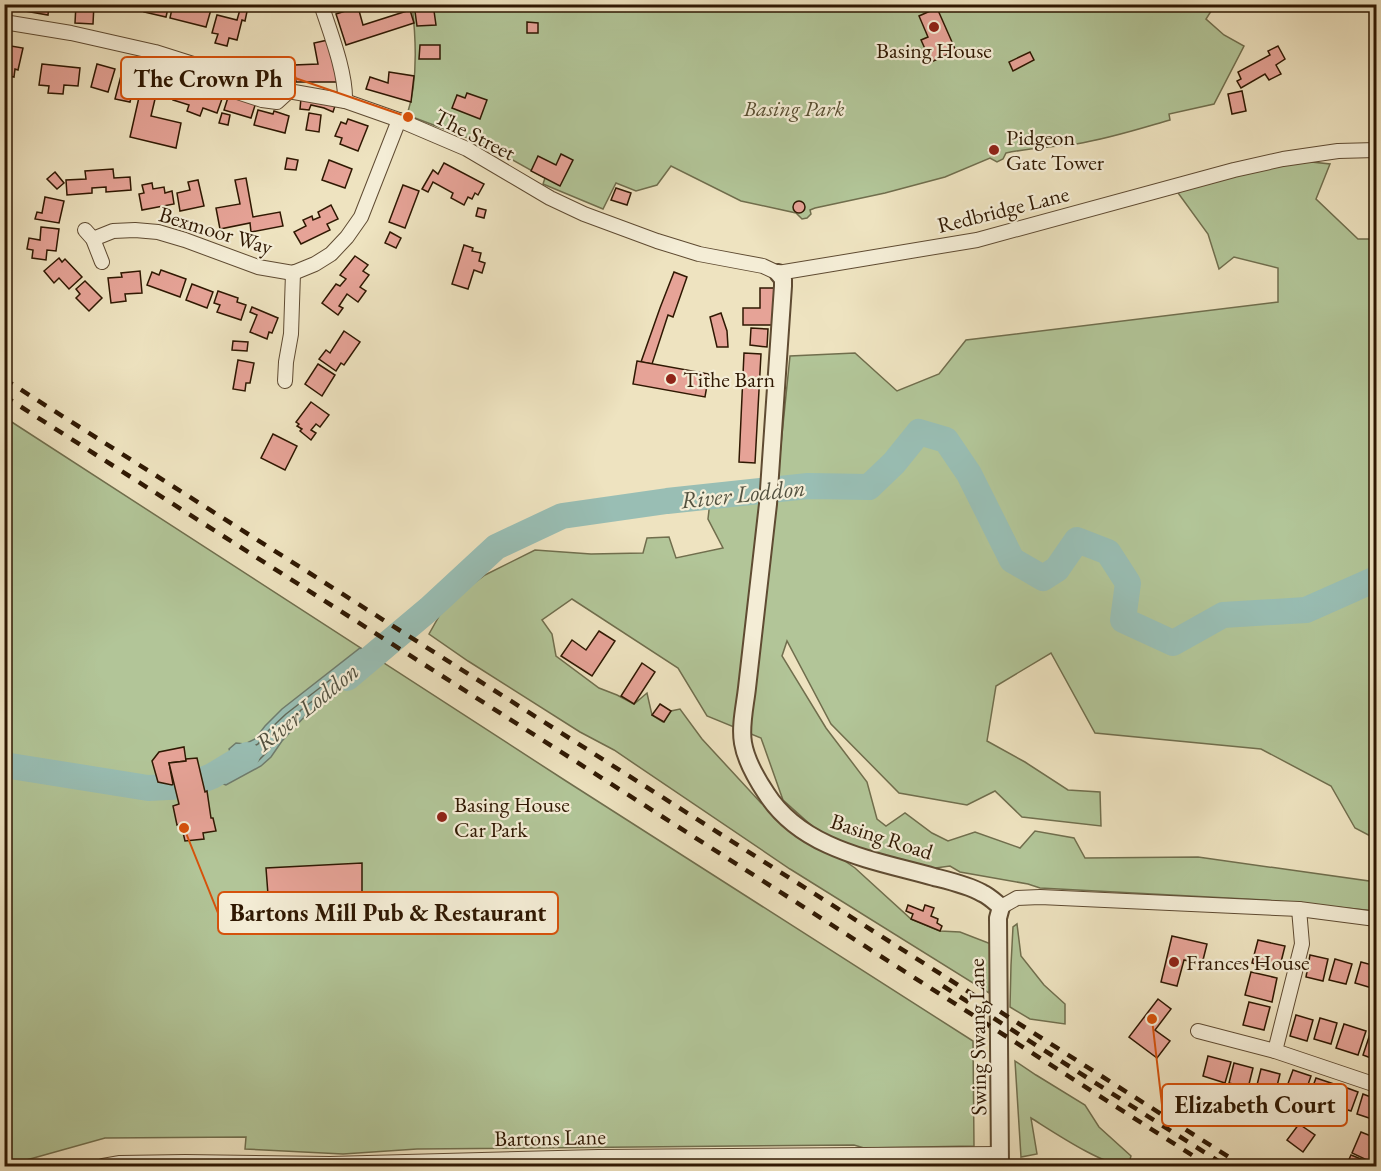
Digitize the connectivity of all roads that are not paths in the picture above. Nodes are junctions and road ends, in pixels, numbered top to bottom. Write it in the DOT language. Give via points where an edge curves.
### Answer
graph roads {
  1 [pos="321,4"];
  2 [pos="4,22"];
  3 [pos="345,101"];
  4 [pos="399,120"];
  5 [pos="1377,150"];
  6 [pos="102,262"];
  7 [pos="293,273"];
  8 [pos="778,273"];
  9 [pos="285,381"];
  10 [pos="1001,906"];
  11 [pos="1299,909"];
  12 [pos="1377,919"];
  13 [pos="1198,1031"];
  14 [pos="1275,1051"];
  15 [pos="1377,1085"];
  16 [pos="1000,1160"];
  17 [pos="103,1167"];
  1 -- 3 [label="street" via="344,82"];
  2 -- 3 [label="street, The Street" via="155,52 237,78"];
  3 -- 4 [label="street, The Street"];
  4 -- 7 [label="street, Bexmoor Way" via="361,218 331,254"];
  4 -- 8 [label="street, The Street" via="467,149 584,214 657,242 763,266"];
  5 -- 8 [label="street, Redbridge Lane" via="1283,159 977,240"];
  6 -- 7 [label="street, Bexmoor Way" via="89,235 135,230 158,232 258,267"];
  7 -- 9 [label="street, Bexmoor Way"];
  8 -- 10 [label="street, Basing Road" via="783,286 768,504 743,722 749,762 772,803 802,831 829,846 982,892"];
  10 -- 11 [label="street" via="1029,897"];
  10 -- 16 [label="street, Swing Swang Lane"];
  11 -- 12 [label="street"];
  11 -- 14 [label="street" via="1302,944"];
  13 -- 14 [label="street"];
  14 -- 15 [label="street"];
  16 -- 17 [label="street, Bartons Lane" via="598,1157 330,1164 185,1162"];
}
